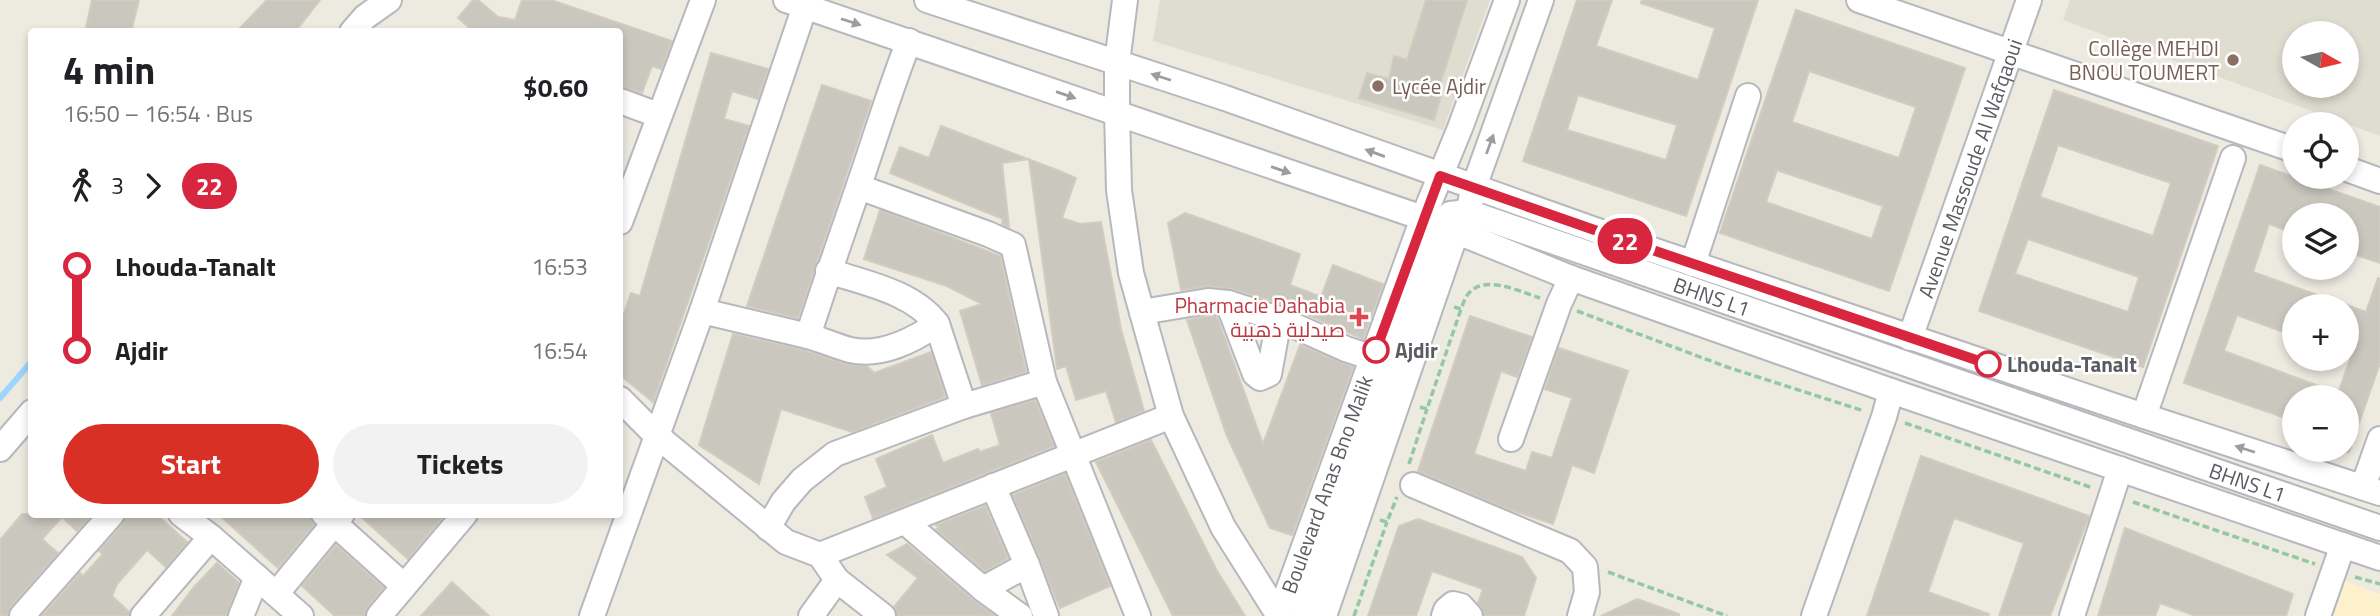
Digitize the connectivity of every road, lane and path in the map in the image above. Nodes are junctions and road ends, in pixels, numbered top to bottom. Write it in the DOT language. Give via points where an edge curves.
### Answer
graph roads {
  1 [pos="389,0"];
  2 [pos="702,0"];
  3 [pos="927,0"];
  4 [pos="1125,0"];
  5 [pos="1507,0"];
  6 [pos="1541,0"];
  7 [pos="1859,0"];
  8 [pos="2029,0"];
  9 [pos="800,3"];
  10 [pos="363,16"];
  11 [pos="909,41"];
  12 [pos="2011,53"];
  13 [pos="1117,63"];
  14 [pos="1748,96"];
  15 [pos="623,102"];
  16 [pos="1116,112"];
  17 [pos="658,115"];
  18 [pos="2282,146"];
  19 [pos="2233,158"];
  20 [pos="2359,173"];
  21 [pos="1440,176"];
  22 [pos="2380,181"];
  23 [pos="859,187"];
  24 [pos="1474,187"];
  25 [pos="623,214"];
  26 [pos="1449,223"];
  27 [pos="1693,264"];
  28 [pos="828,271"];
  29 [pos="1570,278"];
  30 [pos="1228,303"];
  31 [pos="1461,309"];
  32 [pos="702,311"];
  33 [pos="1142,312"];
  34 [pos="1279,319"];
  35 [pos="937,324"];
  36 [pos="808,336"];
  37 [pos="1910,338"];
  38 [pos="1373,358"];
  39 [pos="1044,382"];
  40 [pos="1891,391"];
  41 [pos="1399,401"];
  42 [pos="623,402"];
  43 [pos="964,407"];
  44 [pos="1171,416"];
  45 [pos="2144,416"];
  46 [pos="28,417"];
  47 [pos="656,435"];
  48 [pos="1511,439"];
  49 [pos="2380,439"];
  50 [pos="0,449"];
  51 [pos="1075,455"];
  52 [pos="2120,469"];
  53 [pos="1413,485"];
  54 [pos="993,486"];
  55 [pos="2372,490"];
  56 [pos="108,518"];
  57 [pos="186,518"];
  58 [pos="333,518"];
  59 [pos="462,518"];
  60 [pos="905,522"];
  61 [pos="1387,522"];
  62 [pos="768,528"];
  63 [pos="2380,528"];
  64 [pos="211,537"];
  65 [pos="2380,543"];
  66 [pos="2343,545"];
  67 [pos="820,555"];
  68 [pos="2380,558"];
  69 [pos="1027,565"];
  70 [pos="1586,567"];
  71 [pos="257,577"];
  72 [pos="837,580"];
  73 [pos="404,586"];
  74 [pos="983,589"];
  75 [pos="276,594"];
  76 [pos="22,616"];
  77 [pos="143,616"];
  78 [pos="241,616"];
  79 [pos="301,616"];
  80 [pos="379,616"];
  81 [pos="592,616"];
  82 [pos="811,616"];
  83 [pos="883,616"];
  84 [pos="1020,616"];
  85 [pos="1046,616"];
  86 [pos="1138,616"];
  87 [pos="1279,616"];
  88 [pos="1306,616"];
  89 [pos="1324,616"];
  90 [pos="1354,616"];
  91 [pos="1444,616"];
  92 [pos="1471,616"];
  93 [pos="1580,616"];
  94 [pos="1727,616"];
  95 [pos="1814,616"];
  96 [pos="2072,616"];
  97 [pos="2318,616"];
  1 -- 10 [label="street"];
  2 -- 17 [label="street"];
  3 -- 13 [label="street"];
  4 -- 13 [label="street"];
  5 -- 21 [label="street, Boulevard Anas Bno Malik"];
  24 -- 6 [label="street, Boulevard Anas Bno Malik, one-way"];
  7 -- 12 [label="street"];
  8 -- 12 [label="street, Avenue Massoude Al Wafqaoui"];
  9 -- 11 [label="street, one-way"];
  9 -- 32 [label="street"];
  11 -- 16 [label="street, one-way"];
  11 -- 23 [label="street"];
  12 -- 18 [label="street"];
  12 -- 37 [label="street, Avenue Massoude Al Wafqaoui"];
  13 -- 16 [label="street"];
  21 -- 13 [label="street, one-way"];
  14 -- 27 [label="street"];
  15 -- 17 [label="street"];
  16 -- 26 [label="street, one-way"];
  16 -- 33 [label="street" via="1123,228"];
  17 -- 25 [label="street"];
  19 -- 45 [label="street"];
  20 -- 22 [label="street"];
  21 -- 24 [label="street"];
  21 -- 26 [label="street, Boulevard Anas Bno Malik"];
  23 -- 28 [label="street"];
  23 -- 39 [label="street" via="1013,245"];
  24 -- 26 [label="street, Boulevard Anas Bno Malik"];
  24 -- 27 [label="street"];
  26 -- 29 [label="street"];
  26 -- 38 [label="street, Boulevard Anas Bno Malik"];
  26 -- 41 [label="street, Boulevard Anas Bno Malik"];
  26 -- 63 [label="street, BHNS L1"];
  26 -- 65 [label="street, BHNS L1" via="1473,227 1702,313 2023,418"];
  26 -- 88 [label="street"];
  27 -- 37 [label="street"];
  28 -- 35 [label="street" via="909,300"];
  28 -- 36 [label="street"];
  29 -- 40 [label="street"];
  29 -- 48 [label="street"];
  30 -- 33 [label="street" via="1208,301"];
  30 -- 34 [label="street"];
  30 -- 34 [label="street" via="1260,378 1269,374"];
  31 -- 41 [label="path" via="1427,409"];
  32 -- 36 [label="street"];
  32 -- 47 [label="street"];
  33 -- 44 [label="street"];
  34 -- 38 [label="street"];
  35 -- 36 [label="street" via="874,352"];
  35 -- 43 [label="street"];
  37 -- 45 [label="street"];
  38 -- 87 [label="street, Boulevard Anas Bno Malik"];
  39 -- 43 [label="street"];
  39 -- 51 [label="street"];
  40 -- 52 [label="street"];
  40 -- 95 [label="street"];
  41 -- 89 [label="street, Boulevard Anas Bno Malik"];
  42 -- 47 [label="street"];
  43 -- 62 [label="street" via="835,454 802,480"];
  44 -- 51 [label="street"];
  44 -- 87 [label="street" via="1223,527"];
  55 -- 45 [label="street, one-way"];
  46 -- 50 [label="street"];
  47 -- 62 [label="street"];
  47 -- 81 [label="street"];
  49 -- 55 [label="street"];
  51 -- 54 [label="street"];
  51 -- 86 [label="street"];
  52 -- 66 [label="street"];
  52 -- 96 [label="street"];
  53 -- 70 [label="street" via="1570,551"];
  54 -- 60 [label="street"];
  54 -- 69 [label="street"];
  56 -- 76 [label="street"];
  57 -- 64 [label="street"];
  58 -- 73 [label="street"];
  58 -- 75 [label="street"];
  59 -- 73 [label="street"];
  60 -- 67 [label="street"];
  60 -- 74 [label="street"];
  61 -- 90 [label="path"];
  62 -- 67 [label="street" via="786,542"];
  64 -- 71 [label="street"];
  64 -- 77 [label="street"];
  66 -- 68 [label="street"];
  66 -- 97 [label="street"];
  67 -- 72 [label="street"];
  69 -- 74 [label="street"];
  69 -- 85 [label="street"];
  70 -- 93 [label="street" via="1587,592"];
  70 -- 94 [label="path"];
  71 -- 75 [label="street"];
  71 -- 78 [label="street"];
  72 -- 82 [label="street"];
  72 -- 83 [label="street"];
  73 -- 80 [label="street"];
  74 -- 84 [label="street"];
  75 -- 79 [label="street"];
  91 -- 92 [label="street" via="1455,604"];
}
